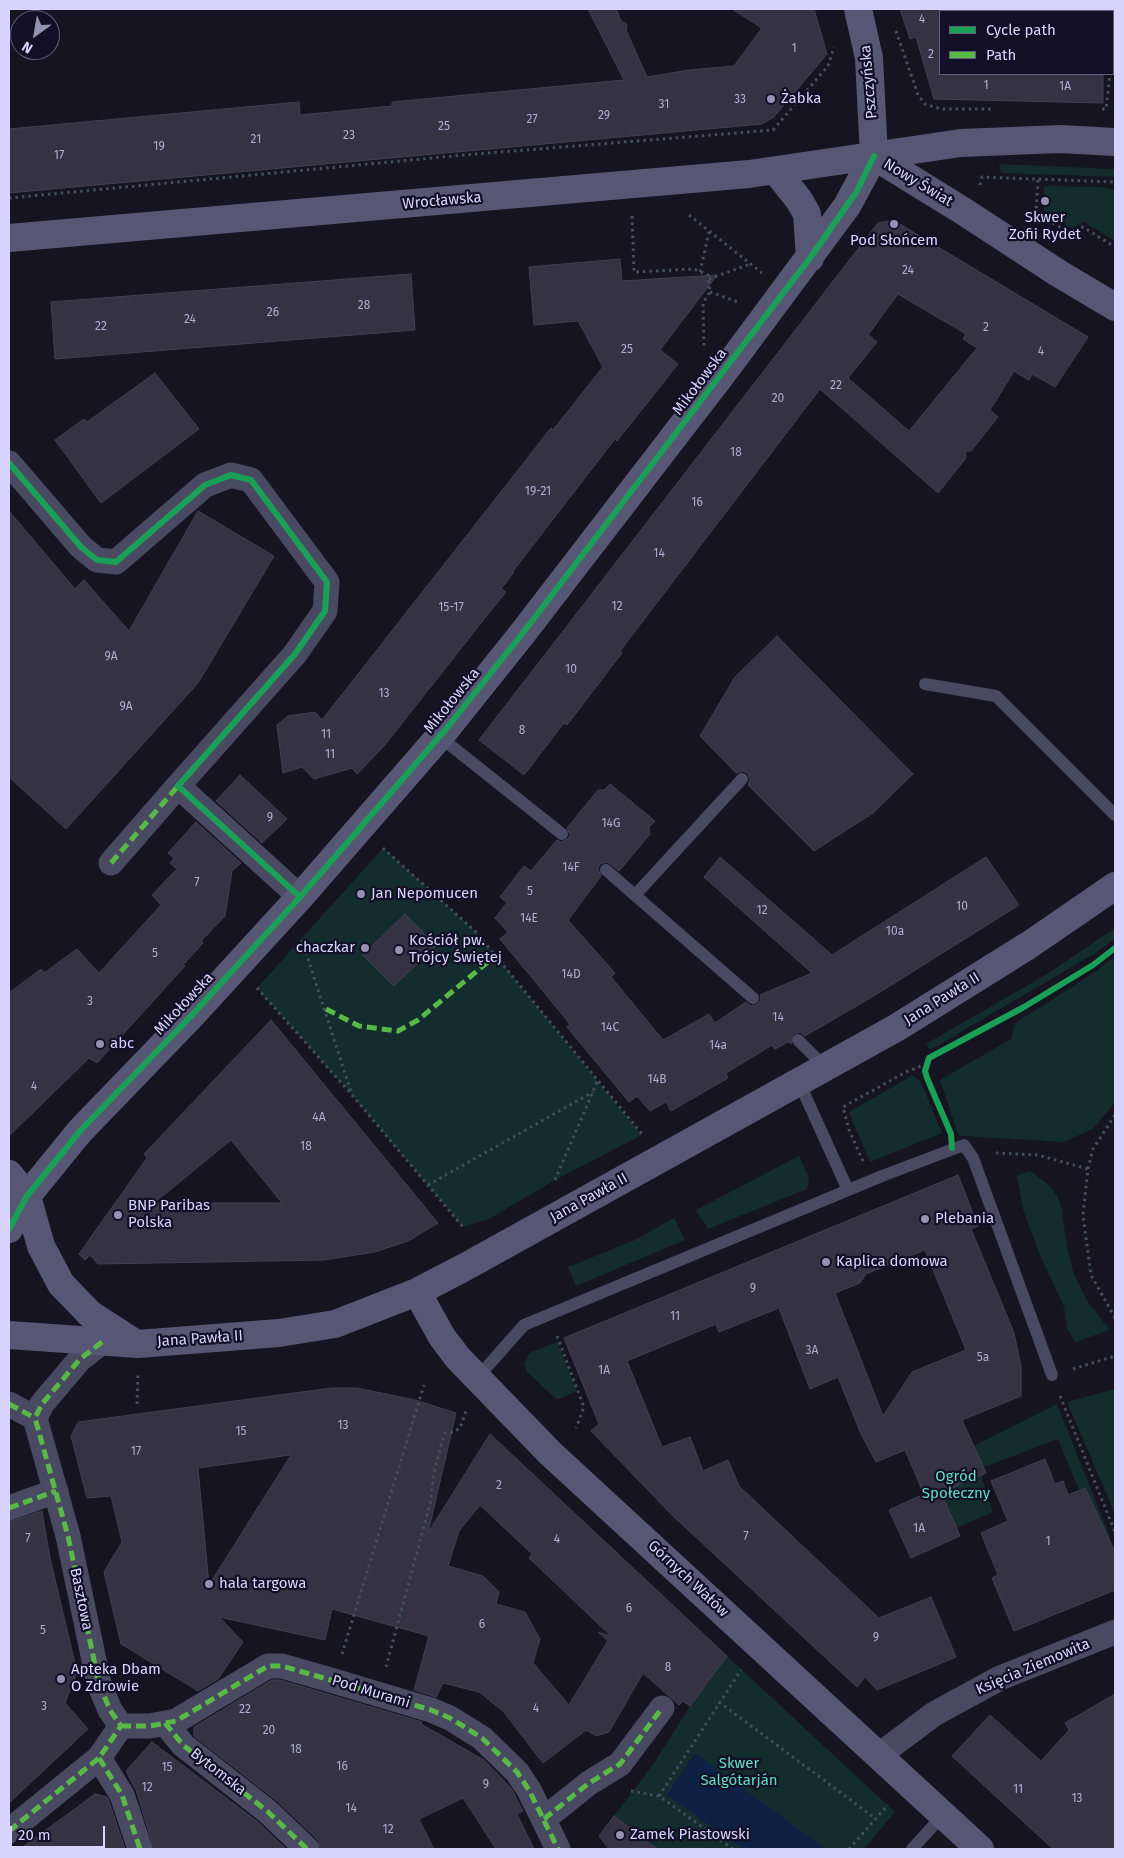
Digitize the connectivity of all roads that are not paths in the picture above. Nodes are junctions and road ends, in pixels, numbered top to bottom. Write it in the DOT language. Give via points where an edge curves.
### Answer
graph roads {
  1 [pos="858,9"];
  2 [pos="1115,142"];
  3 [pos="874,156"];
  4 [pos="776,171"];
  5 [pos="9,238"];
  6 [pos="810,258"];
  7 [pos="1115,306"];
  8 [pos="9,463"];
  9 [pos="925,684"];
  10 [pos="440,737"];
  11 [pos="742,779"];
  12 [pos="178,786"];
  13 [pos="1115,814"];
  14 [pos="562,834"];
  15 [pos="111,863"];
  16 [pos="606,870"];
  17 [pos="1115,886"];
  18 [pos="636,894"];
  19 [pos="300,897"];
  20 [pos="753,998"];
  21 [pos="798,1040"];
  22 [pos="825,1067"];
  23 [pos="798,1080"];
  24 [pos="9,1174"];
  25 [pos="848,1190"];
  26 [pos="27,1196"];
  27 [pos="9,1228"];
  28 [pos="418,1292"];
  29 [pos="9,1335"];
  30 [pos="102,1342"];
  31 [pos="138,1354"];
  32 [pos="1052,1376"];
  33 [pos="477,1378"];
  34 [pos="9,1404"];
  35 [pos="35,1418"];
  36 [pos="56,1491"];
  37 [pos="9,1508"];
  38 [pos="1115,1632"];
  39 [pos="662,1708"];
  40 [pos="166,1723"];
  41 [pos="121,1726"];
  42 [pos="878,1756"];
  43 [pos="99,1758"];
  44 [pos="942,1815"];
  45 [pos="544,1819"];
  46 [pos="9,1831"];
  47 [pos="140,1849"];
  48 [pos="307,1849"];
  49 [pos="558,1849"];
  50 [pos="912,1849"];
  51 [pos="980,1849"];
  1 -- 3 [label="main road, Pszczyńska" via="869,58"];
  2 -- 3 [label="main road, Nowy Świat" via="1004,140"];
  3 -- 4 [label="main road, Wrocławska"];
  3 -- 6 [label="main road, Mikołowska" via="857,191"];
  3 -- 7 [label="main road, Nowy Świat"];
  4 -- 5 [label="main road, Wrocławska"];
  4 -- 6 [label="main road" via="807,214"];
  6 -- 10 [label="main road, Mikołowska"];
  8 -- 12 [label="street" via="81,547 97,560 116,562 205,485 231,475 251,480 327,582 325,611 295,654"];
  9 -- 13 [label="lane" via="996,696"];
  10 -- 14 [label="lane"];
  10 -- 19 [label="main road, Mikołowska"];
  11 -- 18 [label="lane"];
  12 -- 15 [label="street"];
  12 -- 19 [label="street"];
  16 -- 18 [label="lane"];
  17 -- 22 [label="main road, Jana Pawła II" via="950,995"];
  18 -- 20 [label="lane"];
  19 -- 26 [label="main road, Mikołowska" via="80,1131"];
  21 -- 22 [label="lane"];
  22 -- 23 [label="main road, Jana Pawła II"];
  23 -- 25 [label="lane"];
  23 -- 28 [label="main road, Jana Pawła II"];
  24 -- 26 [label="main road"];
  25 -- 32 [label="lane" via="964,1145 973,1158"];
  25 -- 33 [label="lane" via="524,1325"];
  26 -- 27 [label="main road, Mikołowska"];
  26 -- 31 [label="main road" via="41,1246 61,1284 90,1314"];
  28 -- 31 [label="main road, Jana Pawła II" via="335,1324"];
  28 -- 33 [label="main road, Górnych Wałów" via="442,1337"];
  29 -- 30 [label="main road, Jana Pawła II"];
  30 -- 31 [label="main road, Jana Pawła II"];
  30 -- 35 [label="street" via="80,1359 42,1404"];
  33 -- 42 [label="main road, Górnych Wałów" via="550,1453"];
  34 -- 35 [label="street"];
  35 -- 36 [label="street, Basztowa"];
  36 -- 37 [label="street"];
  36 -- 41 [label="street, Basztowa" via="99,1684 106,1704"];
  38 -- 42 [label="street, Księcia Ziemowita" via="1000,1678 934,1714"];
  39 -- 45 [label="street" via="620,1764 589,1783"];
  40 -- 41 [label="street"];
  40 -- 45 [label="street, Pod Murami" via="188,1715 268,1666 282,1666 450,1718 482,1738 517,1772"];
  40 -- 48 [label="street, Bytomska" via="183,1745 267,1811"];
  41 -- 43 [label="street"];
  42 -- 44 [label="main road, Górnych Wałów"];
  43 -- 46 [label="street"];
  43 -- 47 [label="street" via="122,1795"];
  44 -- 50 [label="lane"];
  44 -- 51 [label="main road, Górnych Wałów"];
  45 -- 49 [label="street, Pod Murami"];
}
